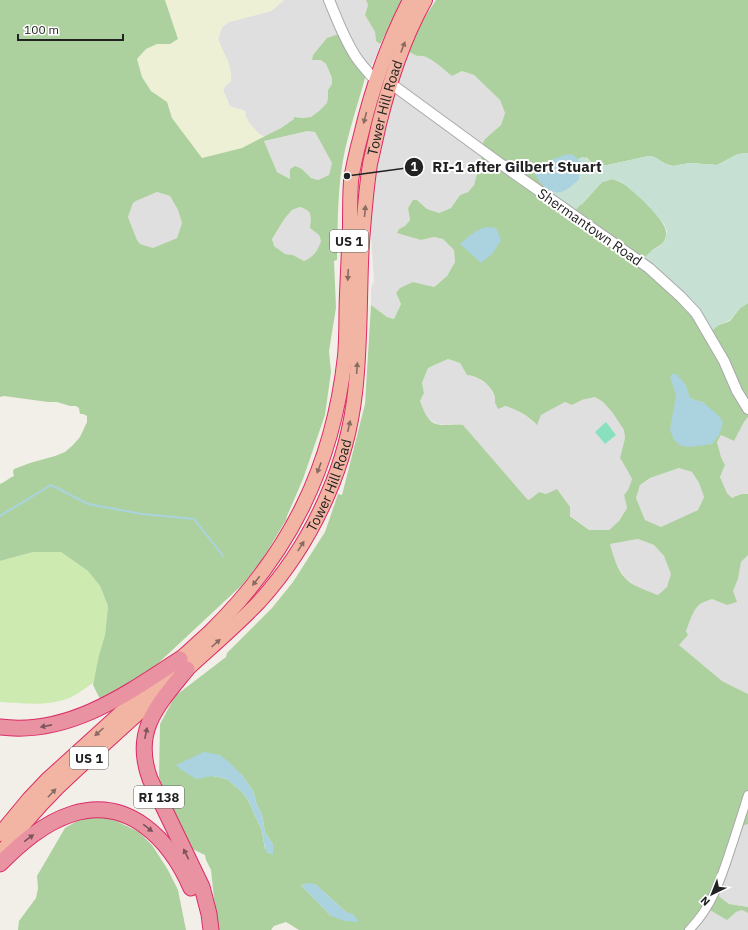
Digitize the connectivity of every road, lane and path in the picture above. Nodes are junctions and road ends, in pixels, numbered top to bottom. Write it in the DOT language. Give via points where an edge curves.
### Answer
graph roads {
  1 [pos="329,0"];
  2 [pos="410,0"];
  3 [pos="425,0"];
  4 [pos="383,82"];
  5 [pos="748,409"];
  6 [pos="184,664"];
  7 [pos="0,727"];
  8 [pos="748,795"];
  9 [pos="0,834"];
  10 [pos="0,855"];
  11 [pos="0,864"];
  12 [pos="202,930"];
  13 [pos="211,930"];
  14 [pos="689,930"];
  1 -- 4 [label="street, Shermantown Road" via="357,58"];
  2 -- 4 [label="highway, Tower Hill Road / US 1" via="390,42"];
  4 -- 3 [label="highway, Tower Hill Road / US 1, one-way"];
  4 -- 5 [label="street, Shermantown Road" via="649,268 681,296 696,313"];
  4 -- 6 [label="highway, Tower Hill Road / US 1" via="367,108 351,182 345,355 336,411 322,461 302,509 276,553 245,596"];
  6 -- 7 [label="highway, one-way" via="77,718 37,728"];
  6 -- 9 [label="highway, Tower Hill Road / US 1, one-way" via="47,780"];
  10 -- 6 [label="highway, Tower Hill Road / US 1, one-way" via="22,826 57,788"];
  13 -- 6 [label="highway, RI 138, one-way" via="202,887 150,779 144,753 145,736 151,718"];
  8 -- 14 [label="street" via="716,891 701,918"];
  11 -- 12 [label="highway, one-way" via="28,838 66,817 97,810 124,815 141,823 157,836 180,865 198,905"];
}
